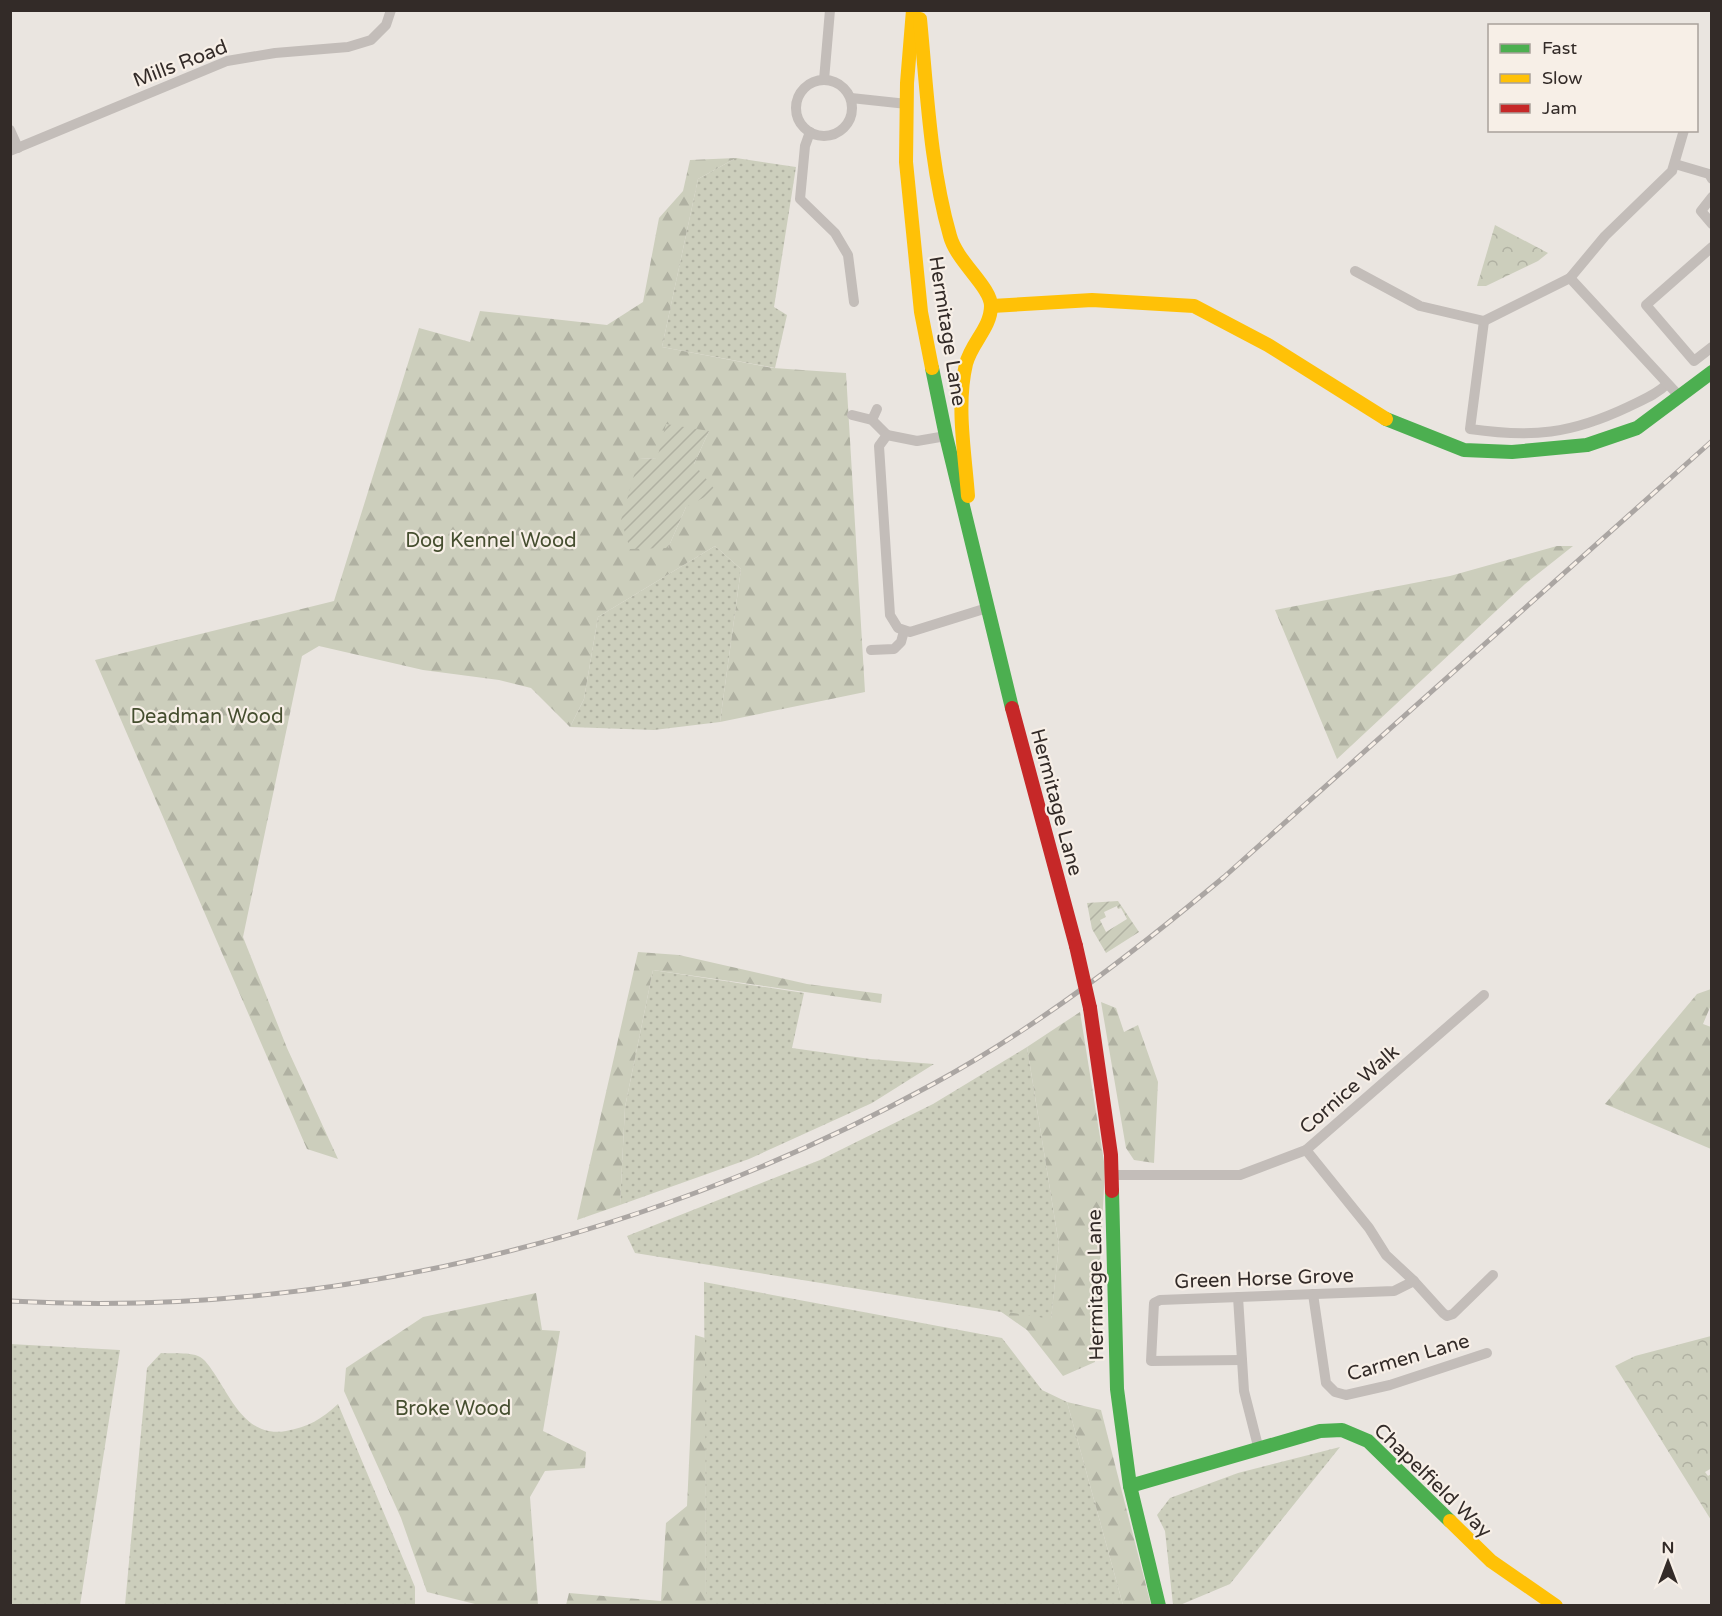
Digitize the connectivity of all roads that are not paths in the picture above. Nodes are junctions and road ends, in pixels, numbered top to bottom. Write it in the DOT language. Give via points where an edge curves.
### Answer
graph roads {
  1 [pos="391,10"];
  2 [pos="830,10"];
  3 [pos="914,10"];
  4 [pos="919,10"];
  5 [pos="824,80"];
  6 [pos="851,98"];
  7 [pos="907,104"];
  8 [pos="10,130"];
  9 [pos="810,132"];
  10 [pos="1683,132"];
  11 [pos="14,150"];
  12 [pos="1675,164"];
  13 [pos="1712,179"];
  14 [pos="1712,197"];
  15 [pos="1712,224"];
  16 [pos="1712,247"];
  17 [pos="1356,271"];
  18 [pos="1570,279"];
  19 [pos="854,302"];
  20 [pos="992,306"];
  21 [pos="1484,321"];
  22 [pos="1712,347"];
  23 [pos="1712,372"];
  24 [pos="1667,384"];
  25 [pos="1680,397"];
  26 [pos="876,409"];
  27 [pos="852,415"];
  28 [pos="872,420"];
  29 [pos="887,435"];
  30 [pos="946,436"];
  31 [pos="969,533"];
  32 [pos="987,608"];
  33 [pos="904,631"];
  34 [pos="871,650"];
  35 [pos="1484,995"];
  36 [pos="1306,1150"];
  37 [pos="1111,1174"];
  38 [pos="1493,1275"];
  39 [pos="1414,1281"];
  40 [pos="1313,1294"];
  41 [pos="1238,1297"];
  42 [pos="1486,1353"];
  43 [pos="1242,1360"];
  44 [pos="1259,1450"];
  45 [pos="1130,1486"];
  46 [pos="1159,1605"];
  47 [pos="1557,1605"];
  1 -- 11 [label="street, Mills Road" via="386,25 371,40 348,47 275,52 227,62"];
  2 -- 5 [label="street"];
  3 -- 7 [label="main road, Hermitage Lane"];
  4 -- 20 [label="main road" via="931,134 949,233 957,254 988,292"];
  5 -- 6 [label="street" via="840,85"];
  5 -- 9 [label="street" via="807,86 797,101 798,119"];
  6 -- 7 [label="street"];
  6 -- 9 [label="street" via="852,116 842,130 826,136"];
  7 -- 30 [label="main road, Hermitage Lane" via="906,162 921,312"];
  8 -- 11 [label="street"];
  9 -- 19 [label="street" via="800,199 835,233 848,255"];
  10 -- 12 [label="street"];
  12 -- 13 [label="street" via="1709,174"];
  12 -- 18 [label="street" via="1605,236"];
  14 -- 15 [label="street" via="1701,212"];
  16 -- 22 [label="street" via="1646,305 1694,361"];
  17 -- 21 [label="street" via="1420,306"];
  18 -- 21 [label="street"];
  18 -- 24 [label="street"];
  20 -- 25 [label="main road" via="1092,300 1194,306 1268,345 1394,424 1464,450 1512,453 1587,445 1637,428"];
  20 -- 31 [label="main road" via="966,364"];
  21 -- 24 [label="street" via="1470,429 1499,433 1565,431 1596,422 1658,393"];
  23 -- 25 [label="main road"];
  24 -- 25 [label="street"];
  26 -- 28 [label="street"];
  27 -- 28 [label="street"];
  28 -- 29 [label="street"];
  29 -- 30 [label="street" via="917,441"];
  29 -- 33 [label="street" via="879,450 890,615"];
  30 -- 31 [label="main road, Hermitage Lane"];
  31 -- 32 [label="main road, Hermitage Lane"];
  32 -- 33 [label="street"];
  32 -- 37 [label="main road, Hermitage Lane, bridge" via="1090,1008"];
  33 -- 34 [label="street" via="894,649"];
  35 -- 36 [label="street, Cornice Walk"];
  36 -- 37 [label="street, Cornice Walk" via="1240,1175"];
  36 -- 39 [label="street" via="1370,1228 1386,1255"];
  37 -- 45 [label="main road, Hermitage Lane" via="1117,1389"];
  38 -- 39 [label="street" via="1447,1316"];
  39 -- 40 [label="street, Green Horse Grove" via="1394,1291"];
  40 -- 41 [label="street, Green Horse Grove"];
  40 -- 42 [label="street, Carmen Lane" via="1326,1383 1335,1392 1346,1395 1390,1385"];
  41 -- 43 [label="street"];
  41 -- 43 [label="street, Green Horse Grove" via="1154,1303 1151,1361"];
  43 -- 44 [label="street" via="1244,1391"];
  44 -- 45 [label="main road, Chapelfield Way"];
  44 -- 47 [label="main road, Chapelfield Way" via="1320,1431 1342,1430 1361,1436 1491,1561"];
  45 -- 46 [label="main road, Hermitage Lane"];
}
